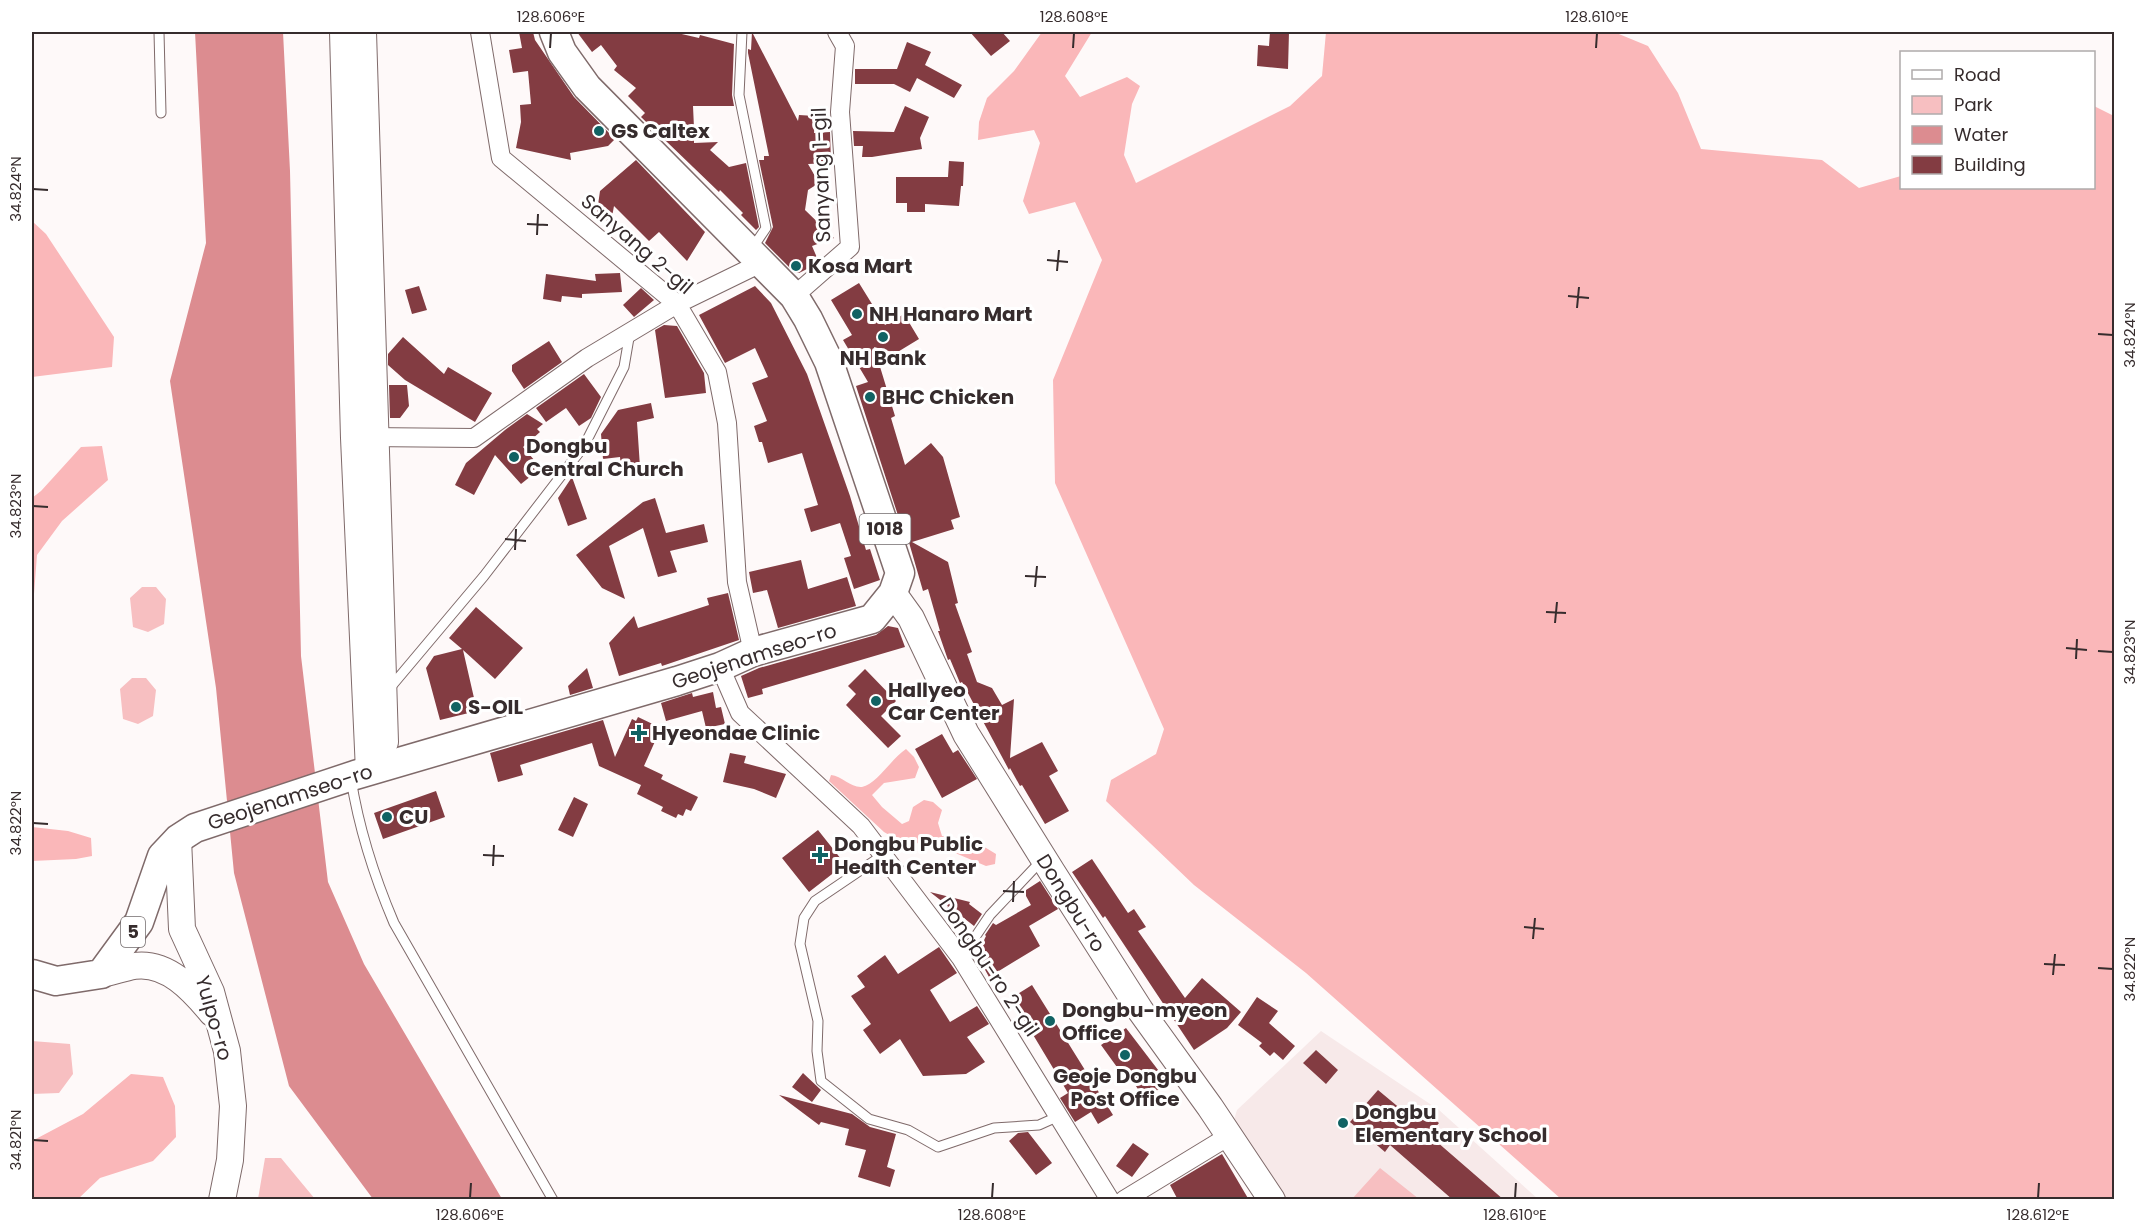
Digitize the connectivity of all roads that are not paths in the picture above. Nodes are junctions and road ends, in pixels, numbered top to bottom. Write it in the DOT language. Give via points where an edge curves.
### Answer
graph roads {
  1 [pos="159,32"];
  2 [pos="343,32"];
  3 [pos="363,32"];
  4 [pos="480,32"];
  5 [pos="554,32"];
  6 [pos="742,32"];
  7 [pos="837,32"];
  8 [pos="161,113"];
  9 [pos="755,257"];
  10 [pos="794,296"];
  11 [pos="677,304"];
  12 [pos="630,332"];
  13 [pos="365,437"];
  14 [pos="893,593"];
  15 [pos="753,652"];
  16 [pos="720,667"];
  17 [pos="383,695"];
  18 [pos="365,772"];
  19 [pos="186,834"];
  20 [pos="883,855"];
  21 [pos="1044,858"];
  22 [pos="962,958"];
  23 [pos="32,974"];
  24 [pos="101,974"];
  25 [pos="219,1021"];
  26 [pos="1059,1116"];
  27 [pos="1229,1136"];
  28 [pos="222,1200"];
  29 [pos="553,1200"];
  30 [pos="1110,1200"];
  31 [pos="1124,1200"];
  32 [pos="1272,1200"];
  1 -- 8 [label="lane"];
  2 -- 13 [label="street"];
  3 -- 13 [label="street"];
  4 -- 11 [label="street, Sanyang 2-gil" via="501,158"];
  5 -- 9 [label="main road, 1018" via="562,52 587,87"];
  6 -- 9 [label="lane" via="738,95 766,228"];
  7 -- 10 [label="street, Sanyang 1-gil" via="845,46 840,112 850,247"];
  9 -- 10 [label="main road, 1018"];
  9 -- 11 [label="street"];
  10 -- 14 [label="main road, 1018" via="829,362 900,573"];
  11 -- 12 [label="street"];
  11 -- 15 [label="street, Sanyang 2-gil" via="717,372 727,423 737,582"];
  12 -- 13 [label="street" via="474,438"];
  12 -- 17 [label="lane" via="624,368 584,446 484,576"];
  13 -- 17 [label="street"];
  13 -- 18 [label="street" via="364,673 357,689"];
  14 -- 15 [label="main road, Geojenamseo-ro" via="872,619"];
  14 -- 21 [label="street, Dongbu-ro" via="910,618 966,734"];
  15 -- 16 [label="main road, Geojenamseo-ro"];
  16 -- 18 [label="main road, Geojenamseo-ro"];
  16 -- 20 [label="street, Dongbu-ro 2-gil" via="740,713 861,826"];
  17 -- 18 [label="street"];
  18 -- 19 [label="main road, Geojenamseo-ro"];
  18 -- 29 [label="lane" via="354,801 374,876 394,922"];
  19 -- 24 [label="main road, 5" via="162,856 139,922"];
  19 -- 25 [label="street, Yulpo-ro" via="182,929 211,992"];
  20 -- 22 [label="street, Dongbu-ro 2-gil"];
  20 -- 26 [label="lane" via="815,901 804,918 800,944 818,1021 821,1081 869,1119 908,1130 938,1147 994,1128 1039,1125"];
  21 -- 22 [label="lane" via="990,915"];
  21 -- 27 [label="street, Dongbu-ro" via="1128,992"];
  22 -- 26 [label="street, Dongbu-ro 2-gil"];
  23 -- 24 [label="main road" via="56,981"];
  24 -- 25 [label="street" via="136,966 164,970 191,989"];
  25 -- 28 [label="street, Yulpo-ro" via="233,1106 230,1160"];
  26 -- 30 [label="street, Dongbu-ro 2-gil"];
  27 -- 31 [label="street"];
  27 -- 32 [label="street, Dongbu-ro"];
}
